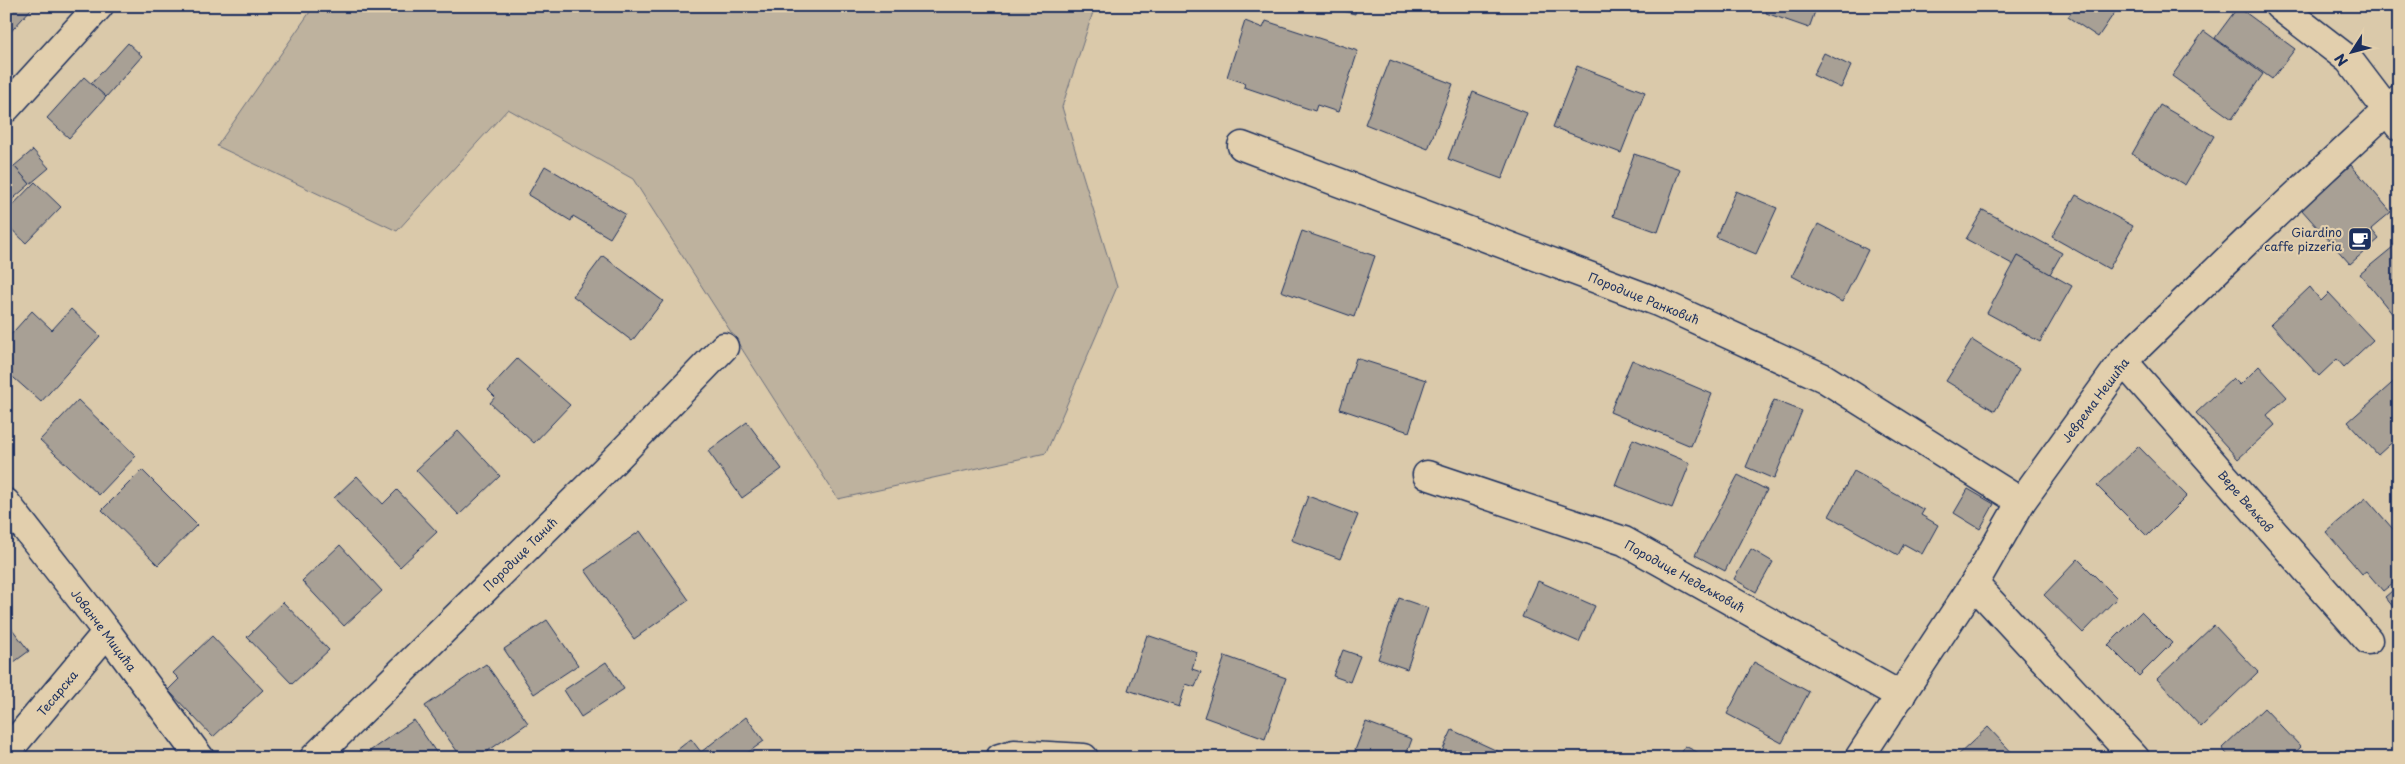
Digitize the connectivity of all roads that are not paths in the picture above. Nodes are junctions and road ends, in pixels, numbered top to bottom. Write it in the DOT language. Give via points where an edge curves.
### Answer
graph roads {
  1 [pos="99,6"];
  2 [pos="2279,6"];
  3 [pos="6,108"];
  4 [pos="2394,112"];
  5 [pos="1242,146"];
  6 [pos="724,347"];
  7 [pos="2123,361"];
  8 [pos="1427,475"];
  9 [pos="2021,502"];
  10 [pos="6,503"];
  11 [pos="1974,584"];
  12 [pos="107,632"];
  13 [pos="2368,640"];
  14 [pos="1902,696"];
  15 [pos="6,753"];
  16 [pos="200,758"];
  17 [pos="314,758"];
  18 [pos="1000,758"];
  19 [pos="1084,758"];
  20 [pos="1860,758"];
  21 [pos="2135,758"];
  1 -- 3 [label="street"];
  2 -- 4 [label="street" via="2349,60"];
  4 -- 7 [label="street, Јеврема Нешића"];
  5 -- 9 [label="street, Породице Ранковић" via="1658,302 1824,378"];
  6 -- 17 [label="street, Породице Танић" via="605,470"];
  7 -- 9 [label="street, Јеврема Нешића"];
  7 -- 13 [label="street, Вере Вељков"];
  8 -- 14 [label="street, Породице Недељковић" via="1624,541"];
  9 -- 11 [label="street, Јеврема Нешића"];
  10 -- 12 [label="street, Јованче Мицића"];
  11 -- 14 [label="street, Јеврема Нешића"];
  11 -- 21 [label="street"];
  12 -- 15 [label="street, Тесарска"];
  12 -- 16 [label="street, Јованче Мицића"];
  14 -- 20 [label="street, Јеврема Нешића"];
  18 -- 19 [label="street" via="1014,754"];
}
